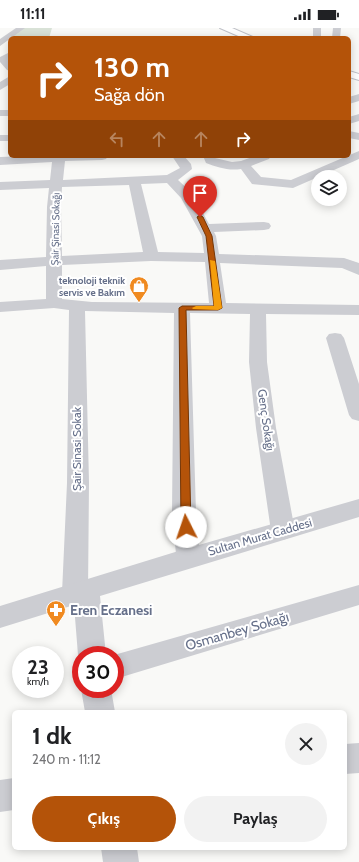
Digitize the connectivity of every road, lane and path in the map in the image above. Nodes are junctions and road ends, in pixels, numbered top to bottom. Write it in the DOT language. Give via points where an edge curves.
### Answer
graph roads {
  1 [pos="21,28"];
  2 [pos="224,28"];
  3 [pos="10,36"];
  4 [pos="243,36"];
  5 [pos="0,72"];
  6 [pos="5,84"];
  7 [pos="359,155"];
  8 [pos="44,158"];
  9 [pos="59,158"];
  10 [pos="180,158"];
  11 [pos="210,158"];
  12 [pos="260,158"];
  13 [pos="0,161"];
  14 [pos="244,165"];
  15 [pos="170,179"];
  16 [pos="134,180"];
  17 [pos="56,184"];
  18 [pos="0,186"];
  19 [pos="264,226"];
  20 [pos="206,228"];
  21 [pos="150,256"];
  22 [pos="212,259"];
  23 [pos="54,261"];
  24 [pos="0,266"];
  25 [pos="359,270"];
  26 [pos="65,304"];
  27 [pos="0,307"];
  28 [pos="182,308"];
  29 [pos="218,308"];
  30 [pos="258,308"];
  31 [pos="359,310"];
  32 [pos="335,338"];
  33 [pos="359,415"];
  34 [pos="359,508"];
  35 [pos="283,531"];
  36 [pos="185,559"];
  37 [pos="80,592"];
  38 [pos="359,595"];
  39 [pos="0,617"];
  40 [pos="90,646"];
  41 [pos="124,664"];
  42 [pos="98,698"];
  43 [pos="100,710"];
  44 [pos="359,758"];
  45 [pos="347,759"];
  46 [pos="12,794"];
  47 [pos="0,796"];
  48 [pos="119,850"];
  49 [pos="121,862"];
  1 -- 3 [label="street"];
  2 -- 4 [label="main road"];
  5 -- 6 [label="street"];
  7 -- 14 [label="street" via="294,184 257,181"];
  8 -- 13 [label="street"];
  9 -- 17 [label="street, Şair Şinasi Sokağı"];
  10 -- 15 [label="street" via="186,170"];
  11 -- 14 [label="street" via="224,166"];
  12 -- 14 [label="street"];
  15 -- 16 [label="street"];
  15 -- 20 [label="street" via="187,196"];
  16 -- 17 [label="street"];
  16 -- 21 [label="street"];
  17 -- 18 [label="street"];
  17 -- 23 [label="street, Şair Şinasi Sokağı"];
  19 -- 20 [label="street"];
  20 -- 22 [label="street"];
  21 -- 22 [label="street"];
  21 -- 23 [label="street"];
  22 -- 25 [label="street" via="344,263"];
  22 -- 29 [label="street"];
  23 -- 24 [label="street"];
  23 -- 26 [label="street, Şair Şinasi Sokağı"];
  26 -- 27 [label="street"];
  26 -- 28 [label="street" via="92,307"];
  26 -- 37 [label="street, Şair Sinasi Sokak" via="78,484"];
  28 -- 29 [label="street"];
  28 -- 36 [label="street" via="184,513 188,556"];
  29 -- 30 [label="street"];
  30 -- 31 [label="street"];
  30 -- 35 [label="street, Genç Sokağı" via="258,362"];
  32 -- 33 [label="street"];
  34 -- 35 [label="street, Sultan Murat Caddesi"];
  35 -- 36 [label="street, Sultan Murat Caddesi"];
  36 -- 37 [label="street, Sultan Murat Caddesi"];
  37 -- 39 [label="street, Sultan Murat Caddesi"];
  37 -- 40 [label="street"];
  38 -- 41 [label="street, Osmanbey Sokağı"];
  42 -- 43 [label="street"];
  44 -- 45 [label="street"];
  46 -- 47 [label="street"];
  48 -- 49 [label="street"];
}
